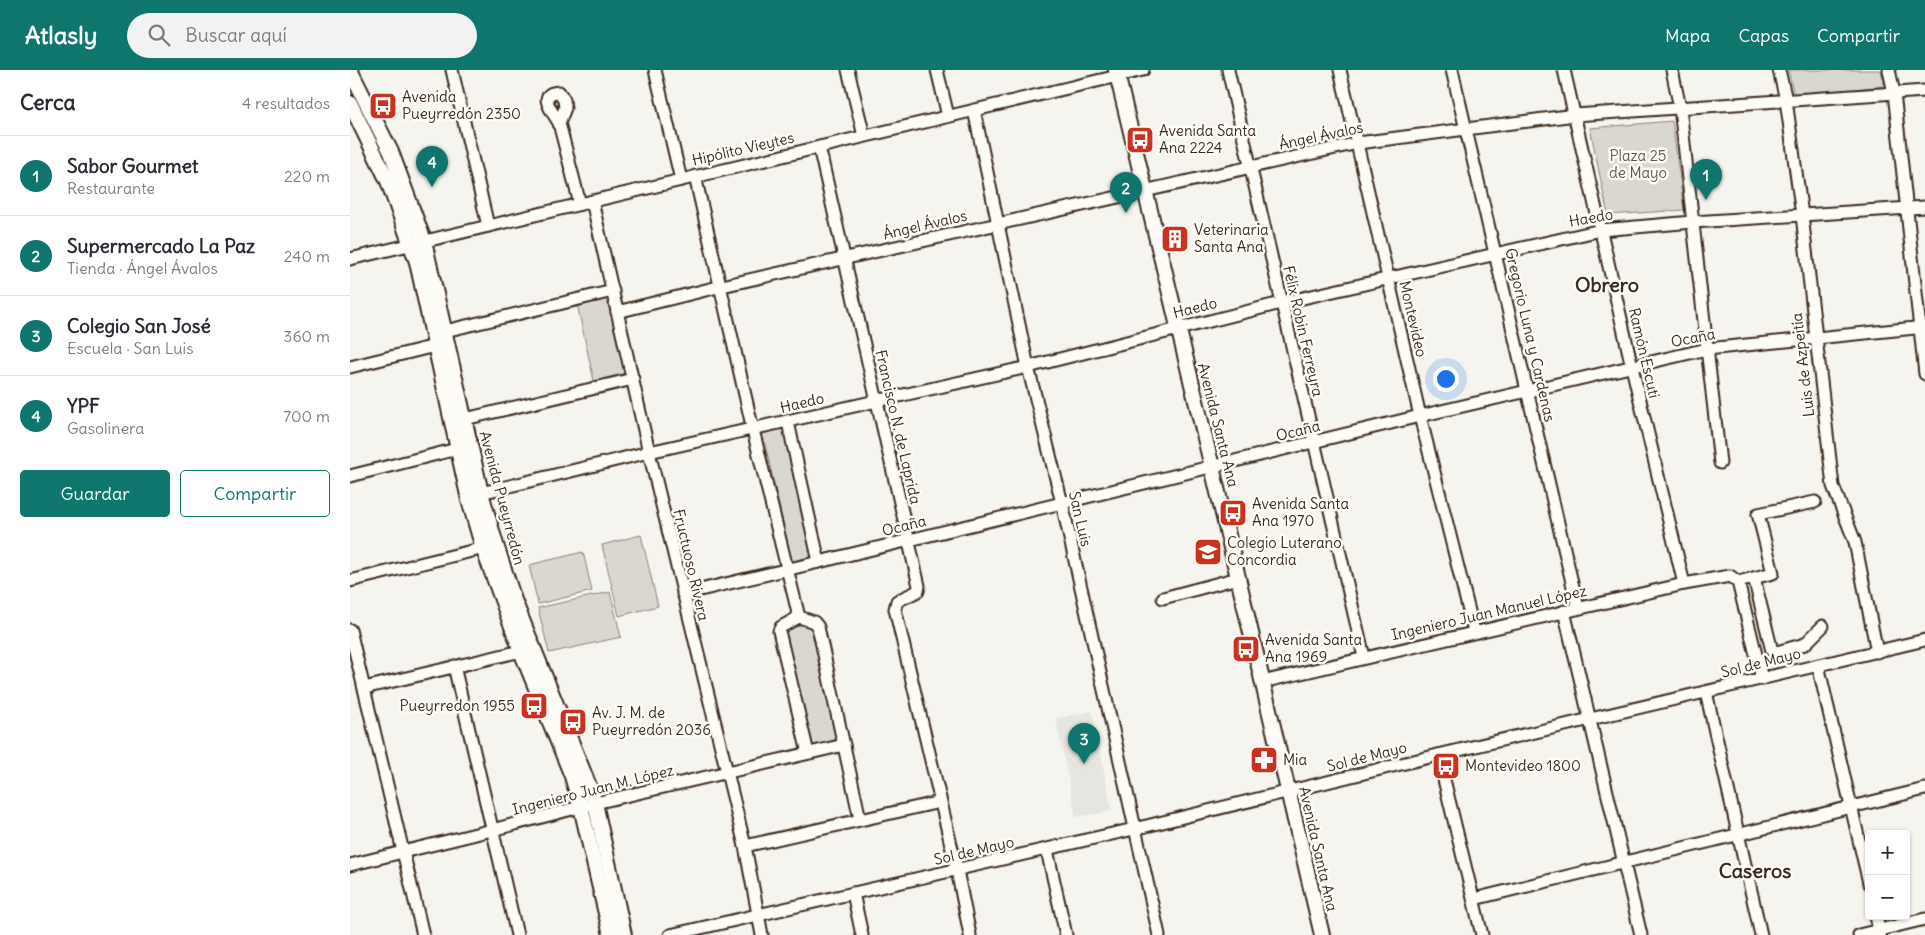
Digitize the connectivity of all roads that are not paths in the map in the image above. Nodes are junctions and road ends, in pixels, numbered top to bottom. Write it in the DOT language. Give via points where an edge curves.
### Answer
graph roads {
  1 [pos="350,70"];
  2 [pos="452,70"];
  3 [pos="655,70"];
  4 [pos="848,70"];
  5 [pos="937,70"];
  6 [pos="1143,70"];
  7 [pos="1228,70"];
  8 [pos="1340,70"];
  9 [pos="1452,70"];
  10 [pos="1564,70"];
  11 [pos="1672,70"];
  12 [pos="1779,70"];
  13 [pos="1889,70"];
  14 [pos="1117,73"];
  15 [pos="1925,91"];
  16 [pos="1894,93"];
  17 [pos="1786,100"];
  18 [pos="350,103"];
  19 [pos="1680,108"];
  20 [pos="974,110"];
  21 [pos="1575,115"];
  22 [pos="948,116"];
  23 [pos="560,123"];
  24 [pos="1466,128"];
  25 [pos="864,136"];
  26 [pos="1358,143"];
  27 [pos="819,147"];
  28 [pos="1250,166"];
  29 [pos="695,176"];
  30 [pos="681,180"];
  31 [pos="1146,191"];
  32 [pos="592,201"];
  33 [pos="580,204"];
  34 [pos="1925,206"];
  35 [pos="1907,208"];
  36 [pos="1802,215"];
  37 [pos="1692,222"];
  38 [pos="999,224"];
  39 [pos="488,226"];
  40 [pos="1601,230"];
  41 [pos="417,243"];
  42 [pos="1496,254"];
  43 [pos="350,259"];
  44 [pos="844,259"];
  45 [pos="1388,279"];
  46 [pos="722,286"];
  47 [pos="613,291"];
  48 [pos="1281,303"];
  49 [pos="618,312"];
  50 [pos="1923,327"];
  51 [pos="1178,328"];
  52 [pos="445,331"];
  53 [pos="1815,338"];
  54 [pos="435,346"];
  55 [pos="1707,350"];
  56 [pos="350,367"];
  57 [pos="1028,367"];
  58 [pos="1632,367"];
  59 [pos="1925,374"];
  60 [pos="633,379"];
  61 [pos="1528,391"];
  62 [pos="877,401"];
  63 [pos="1420,416"];
  64 [pos="465,419"];
  65 [pos="788,422"];
  66 [pos="753,430"];
  67 [pos="1314,442"];
  68 [pos="457,449"];
  69 [pos="649,452"];
  70 [pos="1720,463"];
  71 [pos="1212,467"];
  72 [pos="350,476"];
  73 [pos="482,493"];
  74 [pos="1815,502"];
  75 [pos="1062,503"];
  76 [pos="908,540"];
  77 [pos="490,546"];
  78 [pos="820,562"];
  79 [pos="786,570"];
  80 [pos="1238,578"];
  81 [pos="1754,578"];
  82 [pos="350,581"];
  83 [pos="1738,582"];
  84 [pos="1684,584"];
  85 [pos="683,594"];
  86 [pos="1163,598"];
  87 [pos="1578,608"];
  88 [pos="1564,611"];
  89 [pos="799,617"];
  90 [pos="1824,626"];
  91 [pos="350,630"];
  92 [pos="1474,632"];
  93 [pos="1925,640"];
  94 [pos="520,652"];
  95 [pos="1877,652"];
  96 [pos="1364,657"];
  97 [pos="1818,665"];
  98 [pos="454,666"];
  99 [pos="1762,679"];
  100 [pos="1262,682"];
  101 [pos="364,688"];
  102 [pos="1706,692"];
  103 [pos="1590,718"];
  104 [pos="844,745"];
  105 [pos="808,753"];
  106 [pos="1438,755"];
  107 [pos="726,773"];
  108 [pos="1925,789"];
  109 [pos="1289,793"];
  110 [pos="940,802"];
  111 [pos="588,805"];
  112 [pos="1852,806"];
  113 [pos="860,820"];
  114 [pos="1134,829"];
  115 [pos="492,830"];
  116 [pos="1739,834"];
  117 [pos="745,846"];
  118 [pos="1047,850"];
  119 [pos="403,852"];
  120 [pos="1624,861"];
  121 [pos="350,864"];
  122 [pos="957,870"];
  123 [pos="1867,875"];
  124 [pos="853,894"];
  125 [pos="1474,899"];
  126 [pos="758,915"];
  127 [pos="1925,919"];
  128 [pos="1877,920"];
  129 [pos="1880,933"];
  130 [pos="422,935"];
  131 [pos="517,935"];
  132 [pos="611,935"];
  133 [pos="624,935"];
  134 [pos="670,935"];
  135 [pos="762,935"];
  136 [pos="862,935"];
  137 [pos="970,935"];
  138 [pos="1066,935"];
  139 [pos="1158,935"];
  140 [pos="1322,935"];
  141 [pos="1482,935"];
  142 [pos="1641,935"];
  143 [pos="1761,935"];
  144 [pos="1858,935"];
  1 -- 41 [label="main road, Avenida Pueyrredón" via="391,152"];
  2 -- 39 [label="street"];
  3 -- 30 [label="street"];
  4 -- 25 [label="street"];
  5 -- 22 [label="street"];
  6 -- 14 [label="street, Hipólito Vieytes"];
  7 -- 28 [label="street, Félix Robin Ferreyra"];
  8 -- 26 [label="street, Montevideo"];
  9 -- 24 [label="street, Gregorio Luna y Cardenas"];
  10 -- 21 [label="street, Ramón Escuti"];
  11 -- 19 [label="street"];
  12 -- 17 [label="street, Luis de Azpeitía"];
  13 -- 16 [label="street"];
  14 -- 20 [label="street, Hipólito Vieytes"];
  14 -- 31 [label="main road, Avenida Santa Ana"];
  15 -- 16 [label="street, Ángel Ávalos"];
  16 -- 17 [label="street, Ángel Ávalos"];
  16 -- 35 [label="street"];
  17 -- 19 [label="street, Ángel Ávalos"];
  17 -- 36 [label="street, Luis de Azpeitía"];
  18 -- 41 [label="main road, Avenida Pueyrredón"];
  19 -- 21 [label="street, Ángel Ávalos"];
  19 -- 37 [label="street"];
  20 -- 22 [label="street, Hipólito Vieytes"];
  20 -- 38 [label="street, San Luis"];
  21 -- 24 [label="street, Ángel Ávalos"];
  21 -- 40 [label="street, Ramón Escuti"];
  22 -- 25 [label="street, Hipólito Vieytes"];
  23 -- 33 [label="street"];
  24 -- 26 [label="street, Ángel Ávalos"];
  24 -- 42 [label="street, Gregorio Luna y Cardenas"];
  25 -- 27 [label="street, Hipólito Vieytes"];
  26 -- 28 [label="street, Ángel Ávalos"];
  26 -- 45 [label="street, Montevideo"];
  27 -- 29 [label="street, Hipólito Vieytes"];
  27 -- 44 [label="street, Francisco N. de Laprida"];
  28 -- 31 [label="street, Ángel Ávalos"];
  28 -- 48 [label="street, Félix Robin Ferreyra"];
  29 -- 30 [label="street, Hipólito Vieytes"];
  29 -- 46 [label="street"];
  30 -- 32 [label="street, Hipólito Vieytes"];
  31 -- 38 [label="street, Ángel Ávalos"];
  31 -- 51 [label="main road, Avenida Santa Ana"];
  32 -- 33 [label="street, Hipólito Vieytes"];
  32 -- 47 [label="street, Fructuoso Rivera"];
  33 -- 39 [label="street, Hipólito Vieytes"];
  34 -- 35 [label="street, Haedo"];
  35 -- 36 [label="street, Haedo"];
  35 -- 50 [label="street"];
  36 -- 37 [label="street, Haedo"];
  36 -- 53 [label="street, Luis de Azpeitía"];
  37 -- 40 [label="street, Haedo"];
  37 -- 55 [label="street"];
  38 -- 44 [label="street, Ángel Ávalos"];
  38 -- 57 [label="street, San Luis"];
  39 -- 41 [label="street, Hipólito Vieytes"];
  40 -- 42 [label="street, Haedo"];
  40 -- 58 [label="street, Ramón Escuti"];
  41 -- 43 [label="street, Hipólito Vieytes"];
  41 -- 52 [label="main road, Avenida Pueyrredón"];
  41 -- 54 [label="main road, Avenida Pueyrredón" via="417,262"];
  42 -- 45 [label="street, Haedo"];
  42 -- 61 [label="street, Gregorio Luna y Cardenas"];
  44 -- 46 [label="street, Ángel Ávalos"];
  44 -- 62 [label="street, Francisco N. de Laprida"];
  45 -- 48 [label="street, Haedo"];
  45 -- 63 [label="street, Montevideo"];
  46 -- 49 [label="street, Ángel Ávalos"];
  46 -- 66 [label="street"];
  47 -- 49 [label="street, Fructuoso Rivera"];
  47 -- 52 [label="street"];
  48 -- 51 [label="street, Haedo"];
  48 -- 67 [label="street, Félix Robin Ferreyra"];
  49 -- 60 [label="street, Fructuoso Rivera"];
  50 -- 53 [label="street, Ocaña"];
  50 -- 59 [label="street"];
  51 -- 57 [label="street, Haedo"];
  51 -- 71 [label="main road, Avenida Santa Ana"];
  52 -- 64 [label="main road, Avenida Pueyrredón"];
  53 -- 55 [label="street, Ocaña"];
  53 -- 95 [label="street, Luis de Azpeitía" via="1833,486 1855,542"];
  54 -- 56 [label="street"];
  54 -- 68 [label="main road, Avenida Pueyrredón"];
  55 -- 58 [label="street, Ocaña"];
  55 -- 70 [label="street"];
  57 -- 62 [label="street, Haedo"];
  57 -- 75 [label="street, San Luis"];
  58 -- 61 [label="street, Ocaña"];
  58 -- 84 [label="street, Ramón Escuti"];
  60 -- 64 [label="street"];
  60 -- 69 [label="street, Fructuoso Rivera"];
  61 -- 63 [label="street, Ocaña"];
  61 -- 87 [label="street, Gregorio Luna y Cardenas"];
  62 -- 65 [label="street, Haedo"];
  62 -- 76 [label="street, Francisco N. de Laprida"];
  63 -- 67 [label="street, Ocaña"];
  63 -- 92 [label="street, Montevideo"];
  64 -- 73 [label="main road, Avenida Pueyrredón"];
  65 -- 66 [label="street, Haedo"];
  65 -- 78 [label="street"];
  66 -- 69 [label="street, Haedo"];
  66 -- 79 [label="street"];
  67 -- 71 [label="street, Ocaña"];
  67 -- 96 [label="street, Félix Robin Ferreyra"];
  68 -- 72 [label="street"];
  68 -- 77 [label="main road, Avenida Pueyrredón" via="469,500"];
  69 -- 73 [label="street, Haedo"];
  69 -- 85 [label="street, Fructuoso Rivera"];
  71 -- 75 [label="street, Ocaña"];
  71 -- 80 [label="main road, Avenida Santa Ana"];
  73 -- 77 [label="main road, Avenida Pueyrredón"];
  74 -- 81 [label="street" via="1758,514 1773,573"];
  75 -- 76 [label="street, Ocaña"];
  75 -- 114 [label="street, San Luis"];
  76 -- 78 [label="street, Ocaña"];
  76 -- 110 [label="street, Francisco N. de Laprida" via="919,586 918,591 897,601 895,610"];
  77 -- 82 [label="street"];
  77 -- 94 [label="main road, Avenida Pueyrredón"];
  77 -- 111 [label="main road, Avenida Pueyrredón" via="566,725"];
  78 -- 79 [label="street, Ocaña"];
  79 -- 85 [label="street, Ocaña"];
  79 -- 89 [label="street"];
  80 -- 86 [label="street"];
  80 -- 100 [label="main road, Avenida Santa Ana"];
  81 -- 83 [label="street"];
  81 -- 90 [label="street" via="1772,651 1805,644"];
  83 -- 84 [label="street, Ingeniero Juan Manuel López" via="1724,576"];
  83 -- 99 [label="street"];
  84 -- 87 [label="street, Ingeniero Juan Manuel López"];
  85 -- 107 [label="street, Fructuoso Rivera"];
  87 -- 88 [label="street, Ingeniero Juan Manuel López"];
  88 -- 92 [label="street, Ingeniero Juan Manuel López"];
  88 -- 103 [label="street"];
  89 -- 104 [label="street" via="814,622 818,627"];
  89 -- 105 [label="street" via="779,631"];
  91 -- 101 [label="street"];
  92 -- 96 [label="street, Ingeniero Juan Manuel López"];
  93 -- 95 [label="street, Sol de Mayo"];
  94 -- 98 [label="street"];
  94 -- 111 [label="main road, Avenida Pueyrredón" via="565,760"];
  95 -- 97 [label="street, Sol de Mayo"];
  96 -- 100 [label="street, Ingeniero Juan Manuel López"];
  97 -- 99 [label="street, Sol de Mayo"];
  97 -- 112 [label="street"];
  98 -- 101 [label="street"];
  98 -- 115 [label="street"];
  99 -- 102 [label="street, Sol de Mayo"];
  100 -- 109 [label="main road, Avenida Santa Ana"];
  101 -- 119 [label="street"];
  102 -- 103 [label="street, Sol de Mayo"];
  102 -- 116 [label="street"];
  103 -- 106 [label="street, Sol de Mayo"];
  103 -- 120 [label="street"];
  104 -- 105 [label="street, Ingeniero Juan M. López"];
  104 -- 113 [label="street"];
  105 -- 107 [label="street, Ingeniero Juan M. López"];
  106 -- 109 [label="street, Sol de Mayo"];
  106 -- 125 [label="street"];
  107 -- 111 [label="street, Ingeniero Juan M. López"];
  107 -- 117 [label="street, Fructuoso Rivera"];
  108 -- 112 [label="street"];
  109 -- 114 [label="street, Sol de Mayo"];
  109 -- 140 [label="main road, Avenida Santa Ana"];
  110 -- 113 [label="street"];
  110 -- 122 [label="street, Francisco N. de Laprida"];
  111 -- 115 [label="street, Ingeniero Juan M. López"];
  111 -- 132 [label="main road, Avenida Pueyrredón"];
  111 -- 133 [label="main road, Avenida Pueyrredón"];
  112 -- 116 [label="street"];
  112 -- 123 [label="street"];
  113 -- 117 [label="street"];
  114 -- 118 [label="street, Sol de Mayo"];
  114 -- 139 [label="street, San Luis"];
  115 -- 119 [label="street, Ingeniero Juan M. López"];
  115 -- 131 [label="street"];
  116 -- 120 [label="street"];
  116 -- 143 [label="street"];
  117 -- 126 [label="street, Fructuoso Rivera"];
  118 -- 122 [label="street, Sol de Mayo"];
  118 -- 138 [label="street"];
  119 -- 121 [label="street, Ingeniero Juan M. López"];
  119 -- 130 [label="street"];
  120 -- 125 [label="street"];
  120 -- 142 [label="street"];
  122 -- 124 [label="street, Sol de Mayo"];
  122 -- 137 [label="street, Francisco N. de Laprida"];
  124 -- 126 [label="street, Sol de Mayo"];
  124 -- 136 [label="street"];
  125 -- 141 [label="street"];
  126 -- 134 [label="street, Sol de Mayo"];
  126 -- 135 [label="street, Fructuoso Rivera"];
  127 -- 129 [label="street"];
  128 -- 129 [label="street"];
  129 -- 144 [label="street"];
}
